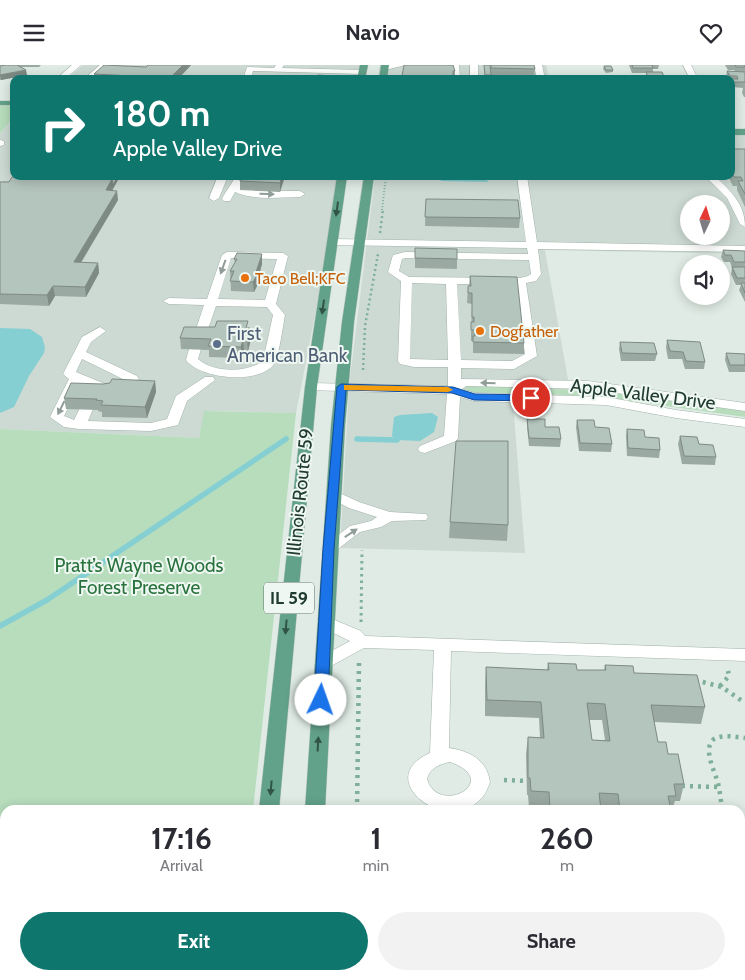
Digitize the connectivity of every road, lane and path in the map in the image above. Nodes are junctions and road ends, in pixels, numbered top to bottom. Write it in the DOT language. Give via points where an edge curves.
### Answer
graph roads {
  1 [pos="77,65"];
  2 [pos="104,65"];
  3 [pos="402,65"];
  4 [pos="278,67"];
  5 [pos="385,67"];
  6 [pos="363,72"];
  7 [pos="65,75"];
  8 [pos="93,75"];
  9 [pos="248,75"];
  10 [pos="341,75"];
  11 [pos="221,180"];
  12 [pos="239,180"];
  13 [pos="341,180"];
  14 [pos="368,180"];
  15 [pos="386,180"];
  16 [pos="523,180"];
  17 [pos="713,180"];
  18 [pos="236,188"];
  19 [pos="300,194"];
  20 [pos="214,198"];
  21 [pos="227,199"];
  22 [pos="745,224"];
  23 [pos="380,231"];
  24 [pos="333,242"];
  25 [pos="287,243"];
  26 [pos="360,243"];
  27 [pos="531,245"];
  28 [pos="745,249"];
  29 [pos="379,251"];
  30 [pos="283,256"];
  31 [pos="507,256"];
  32 [pos="534,257"];
  33 [pos="482,260"];
  34 [pos="407,280"];
  35 [pos="451,281"];
  36 [pos="484,281"];
  37 [pos="515,281"];
  38 [pos="169,301"];
  39 [pos="210,303"];
  40 [pos="270,304"];
  41 [pos="100,331"];
  42 [pos="79,353"];
  43 [pos="455,364"];
  44 [pos="363,370"];
  45 [pos="133,379"];
  46 [pos="209,380"];
  47 [pos="311,387"];
  48 [pos="341,387"];
  49 [pos="453,390"];
  50 [pos="745,407"];
  51 [pos="745,423"];
  52 [pos="78,425"];
  53 [pos="425,449"];
  54 [pos="333,494"];
  55 [pos="389,516"];
  56 [pos="421,517"];
  57 [pos="329,549"];
  58 [pos="362,549"];
  59 [pos="325,621"];
  60 [pos="360,642"];
  61 [pos="443,644"];
  62 [pos="745,655"];
  63 [pos="323,663"];
  64 [pos="728,671"];
  65 [pos="691,680"];
  66 [pos="720,686"];
  67 [pos="745,703"];
  68 [pos="745,738"];
  69 [pos="440,756"];
  70 [pos="504,780"];
  71 [pos="526,781"];
  72 [pos="678,786"];
  73 [pos="719,787"];
  74 [pos="269,805"];
  75 [pos="314,805"];
  76 [pos="357,805"];
  77 [pos="445,805"];
  78 [pos="454,805"];
  79 [pos="721,805"];
  1 -- 7 [label="street"];
  2 -- 8 [label="street"];
  3 -- 5 [label="street"];
  4 -- 9 [label="street" via="250,69"];
  4 -- 10 [label="street"];
  6 -- 10 [label="street"];
  11 -- 20 [label="street"];
  12 -- 18 [label="street"];
  13 -- 24 [label="main road, Illinois Route 59 / IL 59, one-way"];
  14 -- 26 [label="main road, Illinois Route 59 / IL 59"];
  15 -- 23 [label="path"];
  16 -- 27 [label="street"];
  17 -- 22 [label="street" via="731,197"];
  18 -- 19 [label="street, one-way" via="245,193"];
  18 -- 21 [label="street" via="230,190"];
  24 -- 26 [label="street"];
  24 -- 47 [label="main road, Illinois Route 59 / IL 59, one-way"];
  25 -- 30 [label="street"];
  26 -- 27 [label="street"];
  26 -- 48 [label="main road, Illinois Route 59 / IL 59"];
  27 -- 28 [label="street"];
  27 -- 32 [label="street"];
  29 -- 44 [label="path" via="366,324"];
  30 -- 39 [label="street, one-way" via="227,255"];
  30 -- 40 [label="street"];
  31 -- 32 [label="street"];
  31 -- 34 [label="street" via="397,257 394,272"];
  31 -- 37 [label="street"];
  32 -- 37 [label="street" via="536,274 532,279"];
  33 -- 36 [label="street"];
  34 -- 35 [label="street"];
  34 -- 43 [label="street" via="404,361"];
  35 -- 36 [label="street"];
  35 -- 43 [label="street"];
  36 -- 37 [label="street"];
  37 -- 43 [label="street" via="531,356 514,365"];
  38 -- 39 [label="street"];
  39 -- 40 [label="street"];
  39 -- 40 [label="street" via="193,362 218,371 240,373 267,365 280,315"];
  41 -- 42 [label="street" via="86,340"];
  42 -- 45 [label="street"];
  42 -- 52 [label="street, one-way" via="69,374 90,388 56,417"];
  43 -- 49 [label="street"];
  46 -- 52 [label="street" via="181,399 173,422 151,427"];
  47 -- 48 [label="street, Apple Valley Drive"];
  47 -- 74 [label="main road, Illinois Route 59 / IL 59, one-way"];
  48 -- 49 [label="street, Apple Valley Drive"];
  48 -- 54 [label="main road, Illinois Route 59 / IL 59"];
  50 -- 49 [label="street, Apple Valley Drive, one-way" via="588,385 463,382"];
  49 -- 51 [label="street, Apple Valley Drive" via="474,397 606,401"];
  49 -- 53 [label="street" via="451,438"];
  52 -- 52 [label="street" via="86,409"];
  54 -- 55 [label="street" via="354,505"];
  54 -- 57 [label="main road, Illinois Route 59 / IL 59"];
  55 -- 56 [label="street"];
  57 -- 55 [label="street, one-way" via="355,529 376,524"];
  57 -- 59 [label="main road, Illinois Route 59 / IL 59"];
  58 -- 60 [label="path"];
  59 -- 60 [label="street" via="355,635"];
  59 -- 63 [label="main road, Illinois Route 59 / IL 59"];
  60 -- 61 [label="street"];
  60 -- 63 [label="street"];
  60 -- 76 [label="path"];
  61 -- 62 [label="street"];
  61 -- 69 [label="street"];
  75 -- 63 [label="main road, Illinois Route 59 / IL 59, one-way"];
  64 -- 66 [label="path" via="729,676"];
  65 -- 66 [label="path"];
  66 -- 67 [label="path"];
  68 -- 73 [label="path" via="718,738 708,748"];
  69 -- 77 [label="street" via="423,765 418,773 418,782 428,797"];
  69 -- 78 [label="street" via="461,757 477,769 481,777 477,793"];
  70 -- 71 [label="path"];
  72 -- 73 [label="path"];
  73 -- 79 [label="path"];
}
